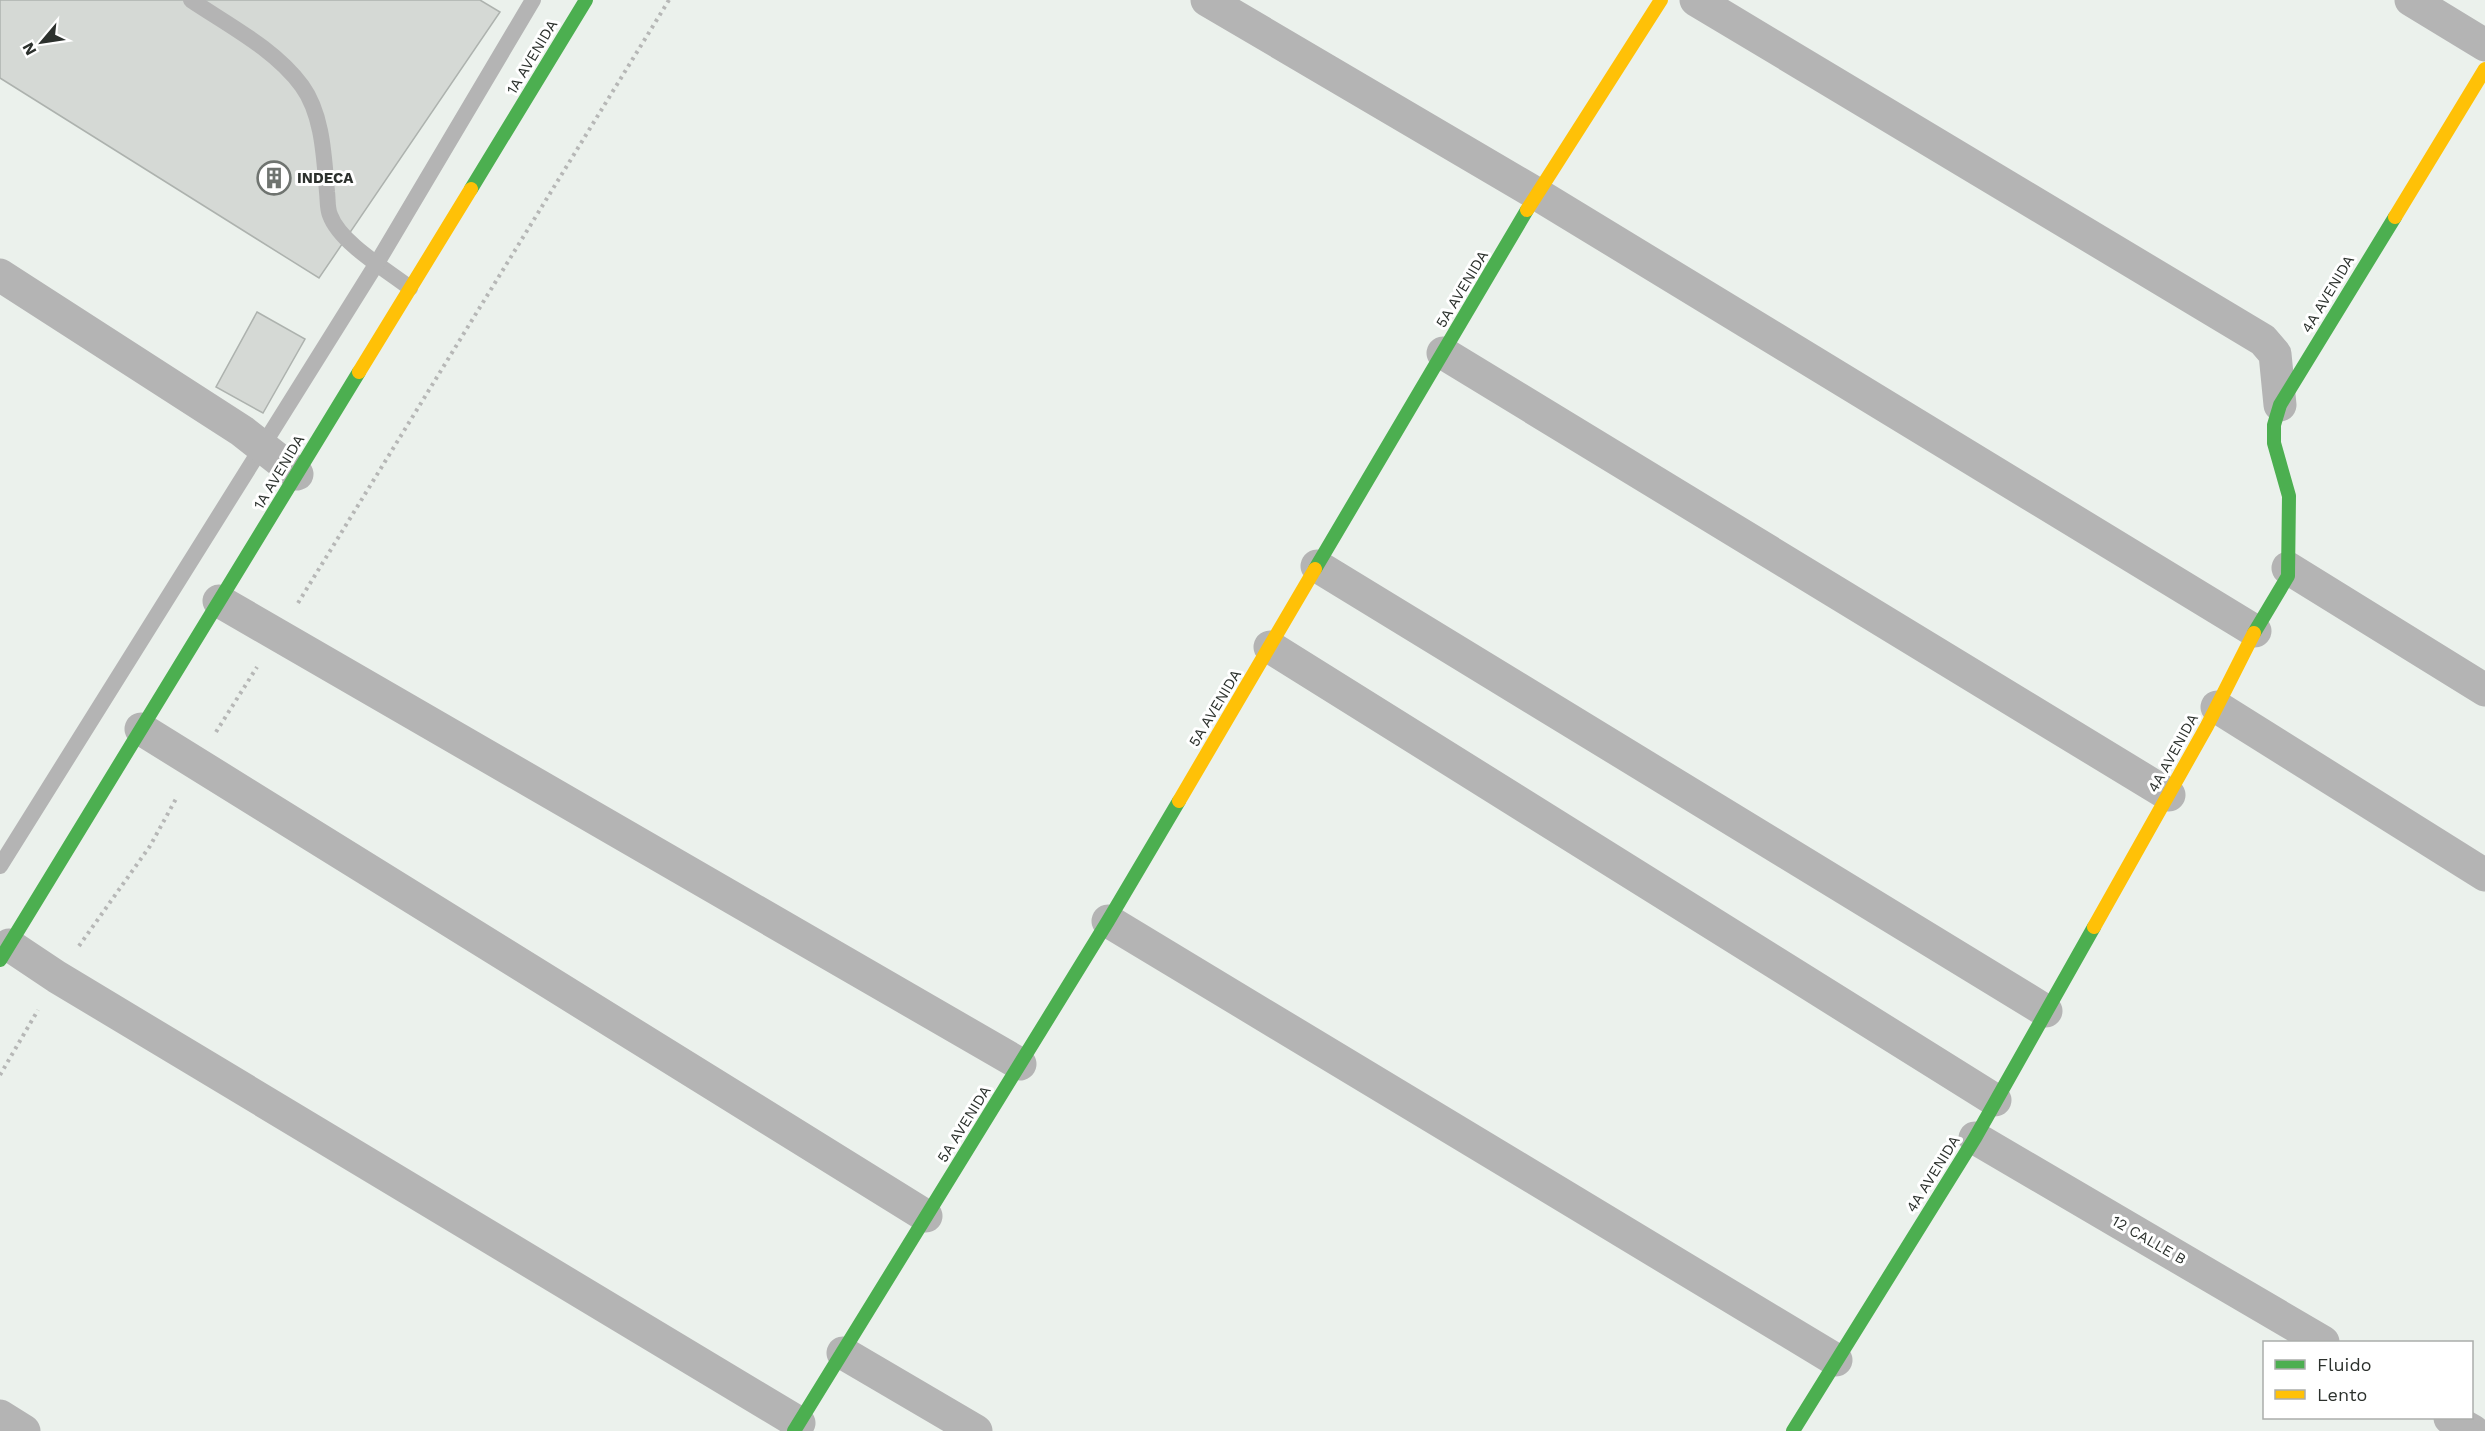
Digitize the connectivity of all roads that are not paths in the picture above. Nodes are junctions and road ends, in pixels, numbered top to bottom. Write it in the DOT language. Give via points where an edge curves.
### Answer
graph roads {
  1 [pos="191,0"];
  2 [pos="533,0"];
  3 [pos="586,0"];
  4 [pos="1207,0"];
  5 [pos="1661,0"];
  6 [pos="1696,0"];
  7 [pos="2411,0"];
  8 [pos="2485,45"];
  9 [pos="2485,69"];
  10 [pos="1537,194"];
  11 [pos="376,263"];
  12 [pos="0,275"];
  13 [pos="410,288"];
  14 [pos="1443,353"];
  15 [pos="2280,405"];
  16 [pos="263,447"];
  17 [pos="297,474"];
  18 [pos="1317,566"];
  19 [pos="2288,568"];
  20 [pos="219,601"];
  21 [pos="2255,631"];
  22 [pos="1270,647"];
  23 [pos="2485,690"];
  24 [pos="2217,707"];
  25 [pos="141,729"];
  26 [pos="2169,795"];
  27 [pos="0,866"];
  28 [pos="2485,875"];
  29 [pos="1108,921"];
  30 [pos="5,952"];
  31 [pos="2046,1011"];
  32 [pos="1020,1064"];
  33 [pos="1995,1100"];
  34 [pos="1975,1138"];
  35 [pos="926,1216"];
  36 [pos="2321,1341"];
  37 [pos="843,1353"];
  38 [pos="1836,1360"];
  39 [pos="0,1416"];
  40 [pos="2452,1419"];
  41 [pos="797,1427"];
  42 [pos="24,1431"];
  43 [pos="976,1431"];
  44 [pos="1793,1431"];
  45 [pos="2473,1431"];
  1 -- 11 [label="lane" via="274,56 302,86 314,107 329,214 339,231"];
  2 -- 11 [label="lane"];
  3 -- 13 [label="street, 1A AVENIDA"];
  4 -- 10 [label="street"];
  5 -- 10 [label="street, 5A AVENIDA"];
  6 -- 15 [label="street" via="2263,340 2275,354"];
  7 -- 8 [label="street"];
  9 -- 15 [label="street, 4A AVENIDA"];
  10 -- 14 [label="street, 5A AVENIDA"];
  10 -- 21 [label="street"];
  11 -- 13 [label="lane"];
  11 -- 16 [label="lane"];
  12 -- 16 [label="street"];
  13 -- 17 [label="street, 1A AVENIDA"];
  14 -- 18 [label="street, 5A AVENIDA"];
  14 -- 26 [label="street"];
  15 -- 19 [label="street, 4A AVENIDA" via="2274,443 2289,496"];
  16 -- 17 [label="street"];
  16 -- 27 [label="lane"];
  17 -- 20 [label="street, 1A AVENIDA"];
  18 -- 22 [label="street, 5A AVENIDA"];
  18 -- 31 [label="street"];
  19 -- 21 [label="street, 4A AVENIDA" via="2288,576"];
  19 -- 23 [label="street"];
  20 -- 25 [label="street, 1A AVENIDA"];
  20 -- 32 [label="street"];
  21 -- 24 [label="street, 4A AVENIDA"];
  22 -- 29 [label="street, 5A AVENIDA"];
  22 -- 33 [label="street"];
  24 -- 26 [label="street, 4A AVENIDA"];
  24 -- 28 [label="street"];
  25 -- 30 [label="street, 1A AVENIDA"];
  25 -- 35 [label="street"];
  26 -- 31 [label="street, 4A AVENIDA"];
  29 -- 32 [label="street, 5A AVENIDA"];
  29 -- 38 [label="street"];
  30 -- 41 [label="street" via="57,977"];
  31 -- 33 [label="street, 4A AVENIDA"];
  32 -- 35 [label="street, 5A AVENIDA"];
  33 -- 34 [label="street, 4A AVENIDA"];
  34 -- 36 [label="street, 12 CALLE B"];
  34 -- 38 [label="street, 4A AVENIDA"];
  35 -- 37 [label="street, 5A AVENIDA"];
  37 -- 41 [label="street, 5A AVENIDA"];
  37 -- 43 [label="street"];
  38 -- 44 [label="street, 4A AVENIDA"];
  39 -- 42 [label="street"];
  40 -- 45 [label="street"];
}
